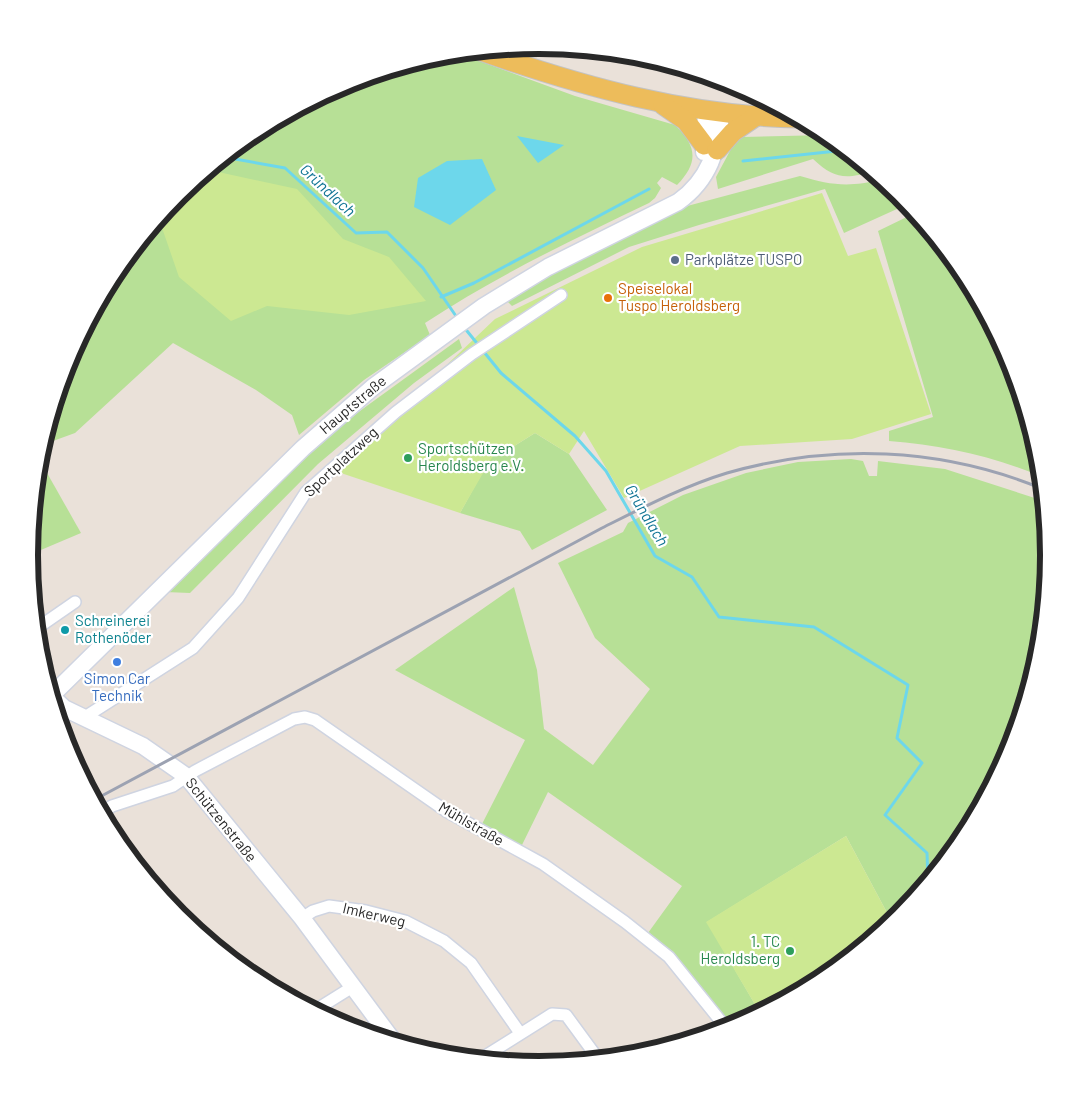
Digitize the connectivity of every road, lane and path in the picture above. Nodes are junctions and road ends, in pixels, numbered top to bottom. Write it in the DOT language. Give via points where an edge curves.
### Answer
graph roads {
  1 [pos="495,56"];
  2 [pos="653,102"];
  3 [pos="714,111"];
  4 [pos="755,117"];
  5 [pos="784,118"];
  6 [pos="710,148"];
  7 [pos="562,295"];
  8 [pos="75,602"];
  9 [pos="43,624"];
  10 [pos="57,691"];
  11 [pos="61,705"];
  12 [pos="84,717"];
  13 [pos="186,776"];
  14 [pos="107,809"];
  15 [pos="302,918"];
  16 [pos="354,986"];
  17 [pos="321,1007"];
  18 [pos="722,1022"];
  19 [pos="388,1033"];
  20 [pos="520,1034"];
  21 [pos="487,1054"];
  22 [pos="595,1054"];
  1 -- 2 [label="main road" via="556,77"];
  2 -- 3 [label="main road"];
  2 -- 6 [label="main road" via="686,121"];
  3 -- 4 [label="main road"];
  3 -- 6 [label="street, Hauptstraße"];
  4 -- 5 [label="main road"];
  4 -- 6 [label="main road"];
  6 -- 10 [label="street, Hauptstraße" via="702,177 692,192 678,202 548,267 440,336 373,387 303,448"];
  7 -- 12 [label="street, Sportplatzweg" via="472,354 396,412 306,492 238,598 193,648"];
  8 -- 9 [label="street"];
  11 -- 12 [label="street, Schützenstraße"];
  12 -- 13 [label="street, Schützenstraße" via="144,746"];
  13 -- 14 [label="street, Mühlstraße" via="173,786"];
  13 -- 15 [label="street, Schützenstraße"];
  13 -- 18 [label="street, Mühlstraße" via="294,719 315,720 446,811 543,864 626,922 669,957"];
  15 -- 16 [label="street, Schützenstraße"];
  15 -- 20 [label="street, Imkerweg" via="329,906 405,920 444,941 471,963"];
  16 -- 17 [label="street"];
  16 -- 19 [label="street, Schützenstraße"];
  20 -- 21 [label="street"];
  20 -- 22 [label="street" via="552,1014 566,1015"];
}
